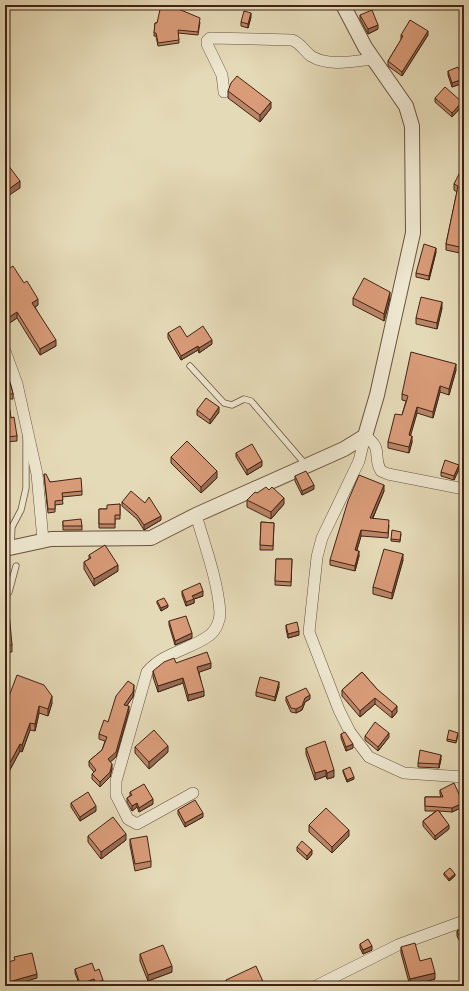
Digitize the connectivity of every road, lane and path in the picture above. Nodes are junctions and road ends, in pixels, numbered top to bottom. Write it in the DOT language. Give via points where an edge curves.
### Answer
graph roads {
  1 [pos="343,5"];
  2 [pos="374,59"];
  3 [pos="224,92"];
  4 [pos="5,351"];
  5 [pos="190,366"];
  6 [pos="27,433"];
  7 [pos="365,436"];
  8 [pos="306,466"];
  9 [pos="464,489"];
  10 [pos="196,515"];
  11 [pos="44,540"];
  12 [pos="8,548"];
  13 [pos="16,566"];
  14 [pos="5,596"];
  15 [pos="464,777"];
  16 [pos="193,793"];
  17 [pos="464,921"];
  18 [pos="316,986"];
  1 -- 2 [label="street"];
  2 -- 3 [label="street" via="324,61 312,57 299,43 292,40 210,38 207,44 222,75"];
  2 -- 7 [label="street" via="406,106 412,126 413,233 377,395"];
  4 -- 6 [label="street" via="17,384"];
  5 -- 8 [label="lane" via="224,403 232,405 244,399 251,401"];
  6 -- 11 [label="street" via="37,474"];
  6 -- 12 [label="lane" via="24,442 26,488 21,510 12,527"];
  7 -- 8 [label="street" via="344,449"];
  7 -- 9 [label="street" via="377,449 379,467 382,471"];
  7 -- 15 [label="street" via="359,460 322,538 317,557 309,632 339,710 350,732 369,757 404,773"];
  8 -- 10 [label="street"];
  10 -- 11 [label="street" via="151,538"];
  10 -- 16 [label="street" via="213,574 220,614 217,627 210,635 161,659 148,672 115,788 128,819 137,824"];
  11 -- 12 [label="street"];
  13 -- 14 [label="lane" via="9,592"];
  17 -- 18 [label="street" via="398,945"];
}
